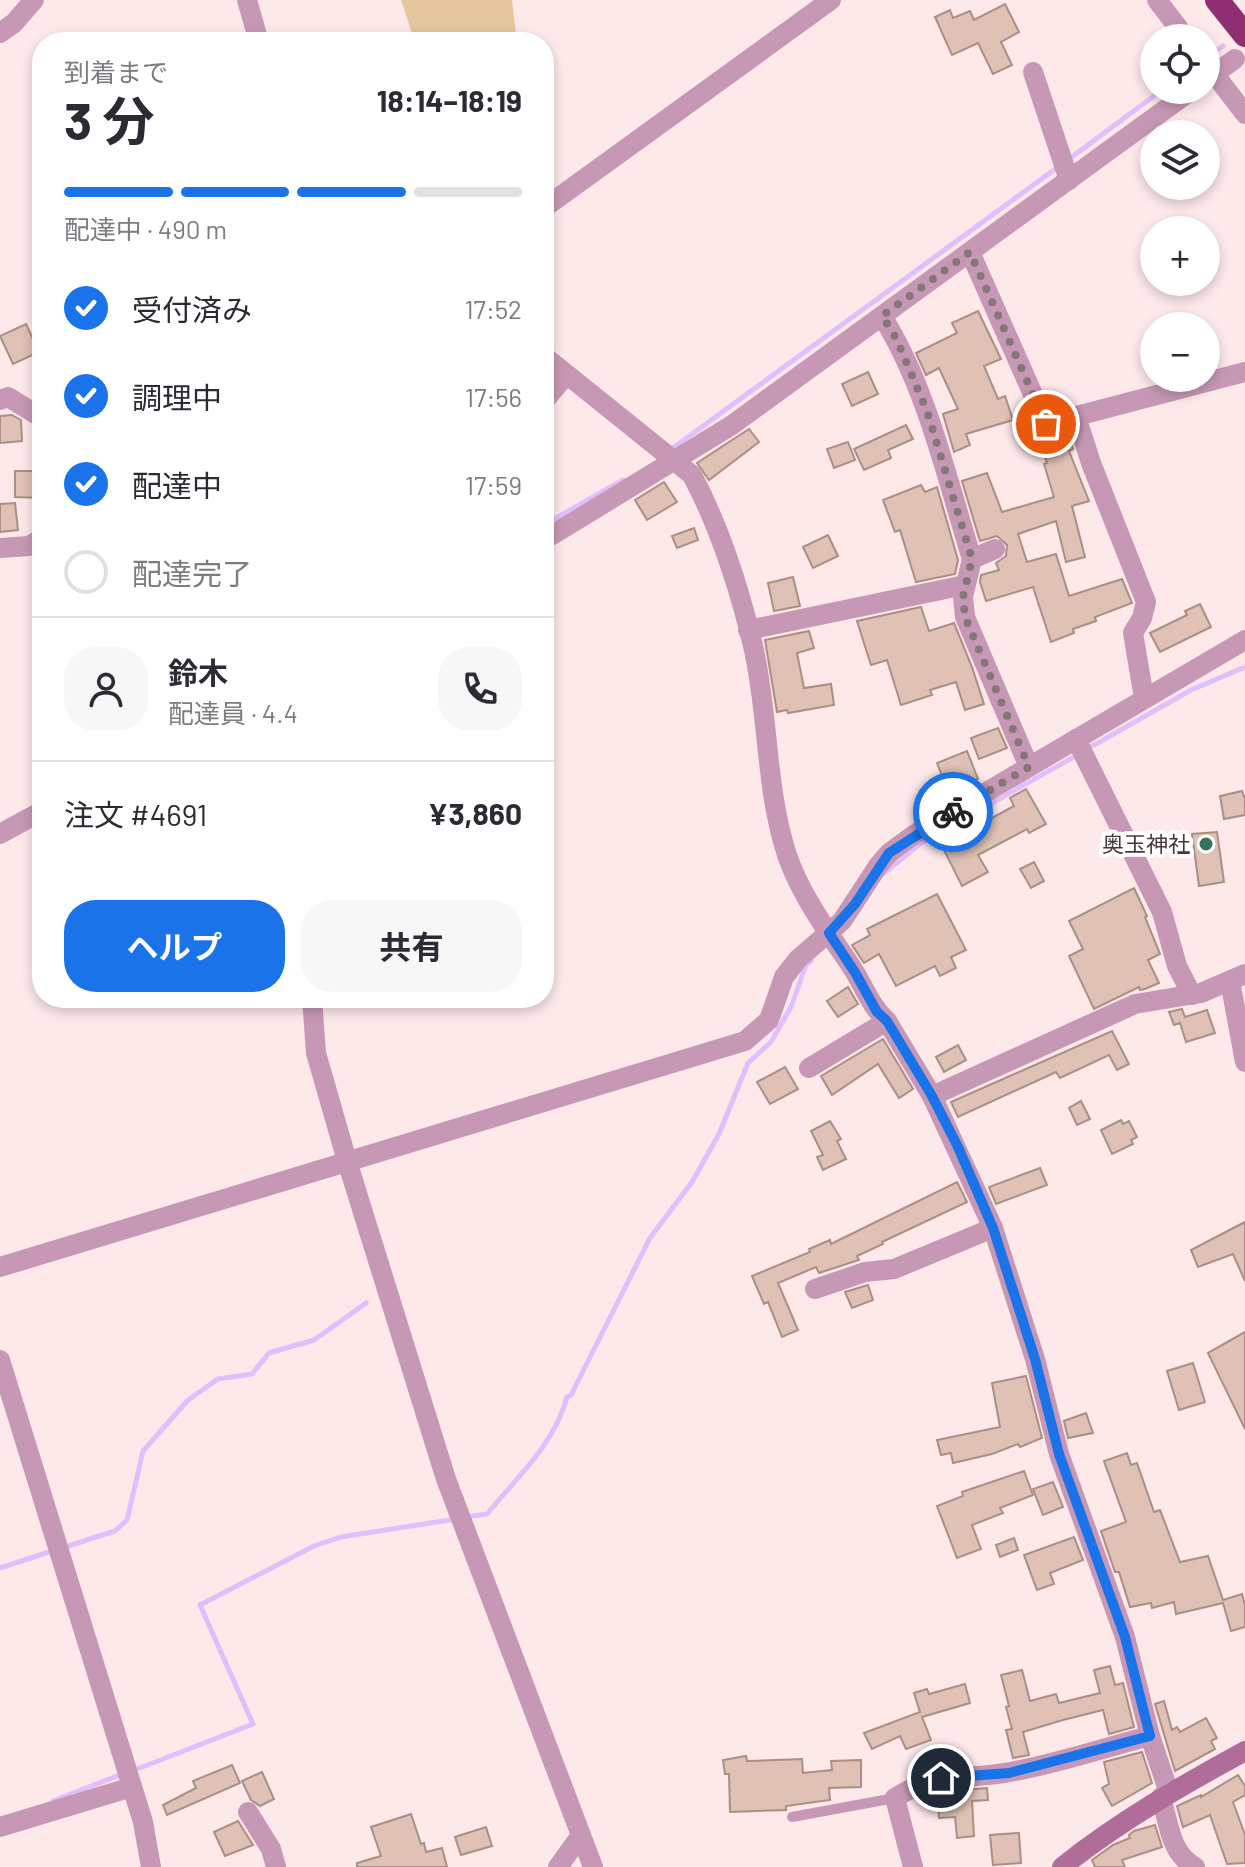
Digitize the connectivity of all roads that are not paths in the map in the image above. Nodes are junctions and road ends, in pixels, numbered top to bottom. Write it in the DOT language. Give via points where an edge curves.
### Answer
graph roads {
  1 [pos="34,0"];
  2 [pos="247,0"];
  3 [pos="831,0"];
  4 [pos="1157,0"];
  5 [pos="1217,0"];
  6 [pos="1175,24"];
  7 [pos="256,32"];
  8 [pos="0,33"];
  9 [pos="1245,35"];
  10 [pos="1235,59"];
  11 [pos="1220,66"];
  12 [pos="1033,72"];
  13 [pos="1220,85"];
  14 [pos="1173,104"];
  15 [pos="1245,114"];
  16 [pos="1069,180"];
  17 [pos="554,201"];
  18 [pos="970,252"];
  19 [pos="882,316"];
  20 [pos="554,365"];
  21 [pos="1245,372"];
  22 [pos="566,375"];
  23 [pos="554,389"];
  24 [pos="0,400"];
  25 [pos="32,412"];
  26 [pos="1076,416"];
  27 [pos="675,461"];
  28 [pos="554,534"];
  29 [pos="32,544"];
  30 [pos="0,548"];
  31 [pos="995,549"];
  32 [pos="972,559"];
  33 [pos="965,585"];
  34 [pos="748,630"];
  35 [pos="1245,640"];
  36 [pos="1144,698"];
  37 [pos="1076,739"];
  38 [pos="1029,767"];
  39 [pos="32,816"];
  40 [pos="0,834"];
  41 [pos="829,933"];
  42 [pos="1238,978"];
  43 [pos="1192,995"];
  44 [pos="313,1008"];
  45 [pos="887,1021"];
  46 [pos="1245,1062"];
  47 [pos="809,1068"];
  48 [pos="932,1096"];
  49 [pos="347,1161"];
  50 [pos="993,1228"];
  51 [pos="0,1267"];
  52 [pos="815,1289"];
  53 [pos="0,1360"];
  54 [pos="1150,1736"];
  55 [pos="1245,1751"];
  56 [pos="132,1787"];
  57 [pos="1165,1795"];
  58 [pos="895,1798"];
  59 [pos="248,1812"];
  60 [pos="792,1817"];
  61 [pos="0,1827"];
  62 [pos="581,1835"];
  63 [pos="151,1867"];
  64 [pos="276,1867"];
  65 [pos="558,1867"];
  66 [pos="593,1867"];
  67 [pos="913,1867"];
  68 [pos="1062,1867"];
  69 [pos="1195,1867"];
  1 -- 8 [label="street"];
  2 -- 7 [label="street"];
  3 -- 17 [label="street"];
  4 -- 6 [label="street"];
  5 -- 9 [label="highway"];
  10 -- 11 [label="street"];
  12 -- 16 [label="street"];
  13 -- 15 [label="street"];
  14 -- 16 [label="street"];
  16 -- 18 [label="street"];
  18 -- 19 [label="street"];
  18 -- 26 [label="street" via="1046,424"];
  19 -- 27 [label="street"];
  19 -- 32 [label="street" via="927,411"];
  20 -- 22 [label="street"];
  21 -- 26 [label="street"];
  22 -- 23 [label="street"];
  22 -- 27 [label="street"];
  24 -- 25 [label="street" via="8,397"];
  26 -- 36 [label="street" via="1146,602 1133,633"];
  27 -- 28 [label="street"];
  27 -- 34 [label="street" via="692,475 705,500 731,564"];
  29 -- 30 [label="street"];
  31 -- 32 [label="street"];
  32 -- 33 [label="street"];
  33 -- 34 [label="street"];
  33 -- 38 [label="street" via="965,617"];
  34 -- 41 [label="street" via="782,835 794,871"];
  35 -- 36 [label="street"];
  36 -- 37 [label="street"];
  37 -- 38 [label="street"];
  37 -- 43 [label="street" via="1162,912 1177,966"];
  38 -- 41 [label="street" via="889,853"];
  39 -- 40 [label="street"];
  41 -- 45 [label="street"];
  41 -- 49 [label="street" via="784,977 769,1020 745,1041"];
  42 -- 43 [label="street"];
  42 -- 46 [label="street"];
  43 -- 48 [label="street" via="1135,1004"];
  44 -- 49 [label="street" via="316,1053"];
  45 -- 47 [label="street"];
  45 -- 48 [label="street"];
  48 -- 50 [label="street"];
  49 -- 51 [label="street"];
  49 -- 62 [label="street" via="446,1479"];
  50 -- 52 [label="street" via="894,1269 865,1272"];
  50 -- 54 [label="street" via="1059,1454 1125,1637"];
  53 -- 56 [label="street"];
  54 -- 57 [label="street"];
  54 -- 58 [label="street" via="1009,1773 941,1778"];
  55 -- 57 [label="street"];
  56 -- 61 [label="street"];
  56 -- 63 [label="street"];
  57 -- 68 [label="street"];
  57 -- 69 [label="street" via="1174,1846 1182,1860"];
  58 -- 60 [label="lane"];
  58 -- 67 [label="street"];
  59 -- 64 [label="street"];
  62 -- 65 [label="street"];
  62 -- 66 [label="street"];
}
